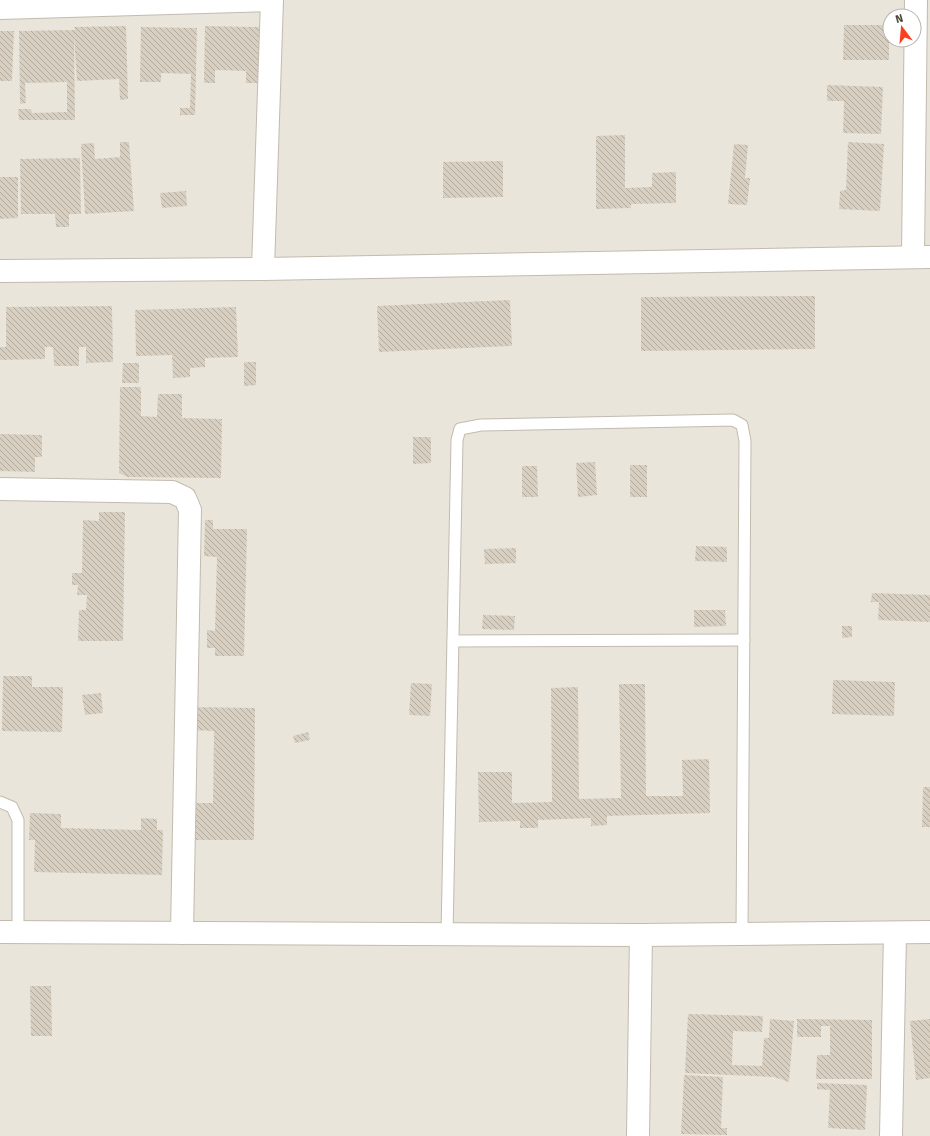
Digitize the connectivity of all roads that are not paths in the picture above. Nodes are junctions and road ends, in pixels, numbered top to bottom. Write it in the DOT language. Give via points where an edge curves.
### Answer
graph roads {
  1 [pos="272,0"];
  2 [pos="916,0"];
  3 [pos="0,8"];
  4 [pos="921,257"];
  5 [pos="263,269"];
  6 [pos="0,271"];
  7 [pos="0,490"];
  8 [pos="744,640"];
  9 [pos="453,641"];
  10 [pos="0,802"];
  11 [pos="9,932"];
  12 [pos="930,932"];
  13 [pos="182,933"];
  14 [pos="895,933"];
  15 [pos="447,934"];
  16 [pos="742,934"];
  17 [pos="641,935"];
  18 [pos="638,1136"];
  19 [pos="891,1136"];
  1 -- 3 [label="street"];
  1 -- 5 [label="street"];
  2 -- 4 [label="street"];
  4 -- 5 [label="street"];
  5 -- 6 [label="street"];
  7 -- 13 [label="street" via="172,492 185,498 190,510"];
  8 -- 9 [label="lane"];
  8 -- 9 [label="lane" via="745,441 742,426 733,420 481,425 460,428 457,440"];
  8 -- 16 [label="lane"];
  9 -- 15 [label="lane"];
  10 -- 11 [label="lane" via="12,807 18,820"];
  11 -- 13 [label="street"];
  12 -- 14 [label="street"];
  13 -- 15 [label="street"];
  14 -- 16 [label="street"];
  14 -- 19 [label="street"];
  15 -- 17 [label="street"];
  16 -- 17 [label="street"];
  17 -- 18 [label="street"];
}
